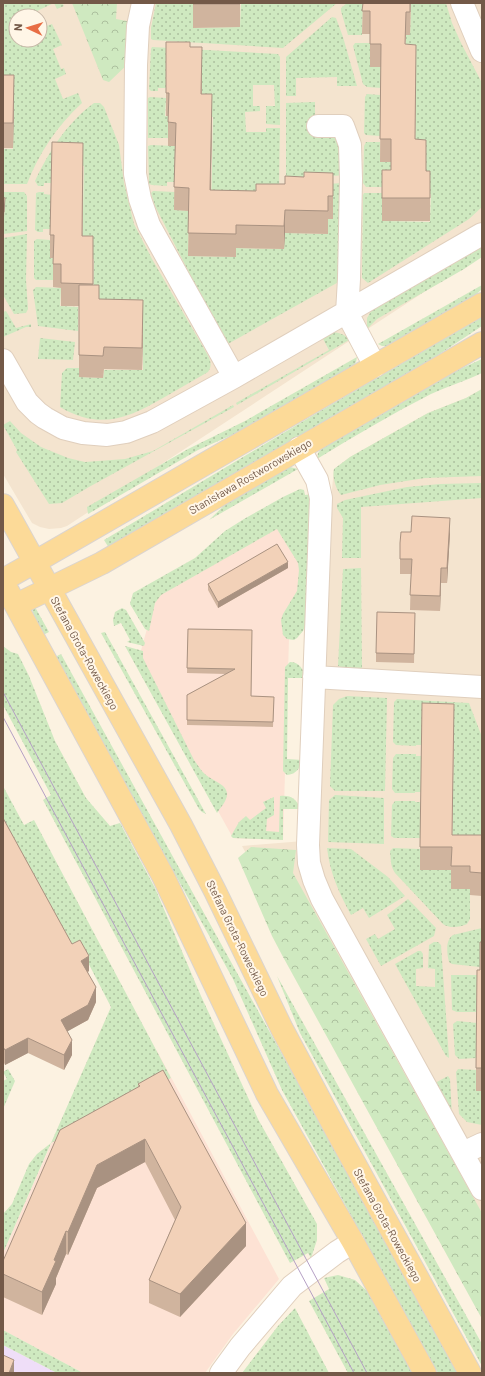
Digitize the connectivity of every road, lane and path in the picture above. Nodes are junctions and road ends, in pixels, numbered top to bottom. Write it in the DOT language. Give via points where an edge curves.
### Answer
graph roads {
  1 [pos="143,3"];
  2 [pos="462,3"];
  3 [pos="482,50"];
  4 [pos="318,126"];
  5 [pos="482,234"];
  6 [pos="482,304"];
  7 [pos="347,313"];
  8 [pos="482,342"];
  9 [pos="3,360"];
  10 [pos="375,366"];
  11 [pos="234,377"];
  12 [pos="299,448"];
  13 [pos="3,505"];
  14 [pos="35,562"];
  15 [pos="3,581"];
  16 [pos="49,589"];
  17 [pos="9,608"];
  18 [pos="314,677"];
  19 [pos="482,687"];
  20 [pos="473,1149"];
  21 [pos="482,1189"];
  22 [pos="353,1242"];
  23 [pos="221,1373"];
  24 [pos="425,1373"];
  25 [pos="470,1373"];
  1 -- 11 [label="street" via="138,26 136,65 135,174 140,199 149,226"];
  2 -- 3 [label="street"];
  4 -- 7 [label="street" via="343,126 350,145"];
  5 -- 7 [label="street"];
  6 -- 10 [label="main road"];
  7 -- 10 [label="street"];
  7 -- 11 [label="street"];
  8 -- 12 [label="main road, Stanisława Rostworowskiego"];
  9 -- 11 [label="street" via="27,402 38,413 63,428 107,435 126,432 152,422"];
  10 -- 14 [label="main road"];
  12 -- 16 [label="main road, Stanisława Rostworowskiego" via="102,563"];
  12 -- 18 [label="street" via="317,480 321,498"];
  13 -- 14 [label="main road, Stefana Grota-Roweckiego"];
  14 -- 15 [label="main road"];
  14 -- 16 [label="main road, Stefana Grota-Roweckiego"];
  15 -- 17 [label="main road"];
  16 -- 17 [label="main road, Stanisława Rostworowskiego"];
  16 -- 25 [label="main road, Stefana Grota-Roweckiego" via="181,825 282,1029"];
  17 -- 22 [label="main road" via="163,876 267,1094"];
  18 -- 19 [label="street"];
  18 -- 20 [label="street" via="308,845 309,864 314,880 322,899"];
  20 -- 21 [label="street"];
  22 -- 23 [label="street" via="292,1286"];
  22 -- 24 [label="main road"];
}
